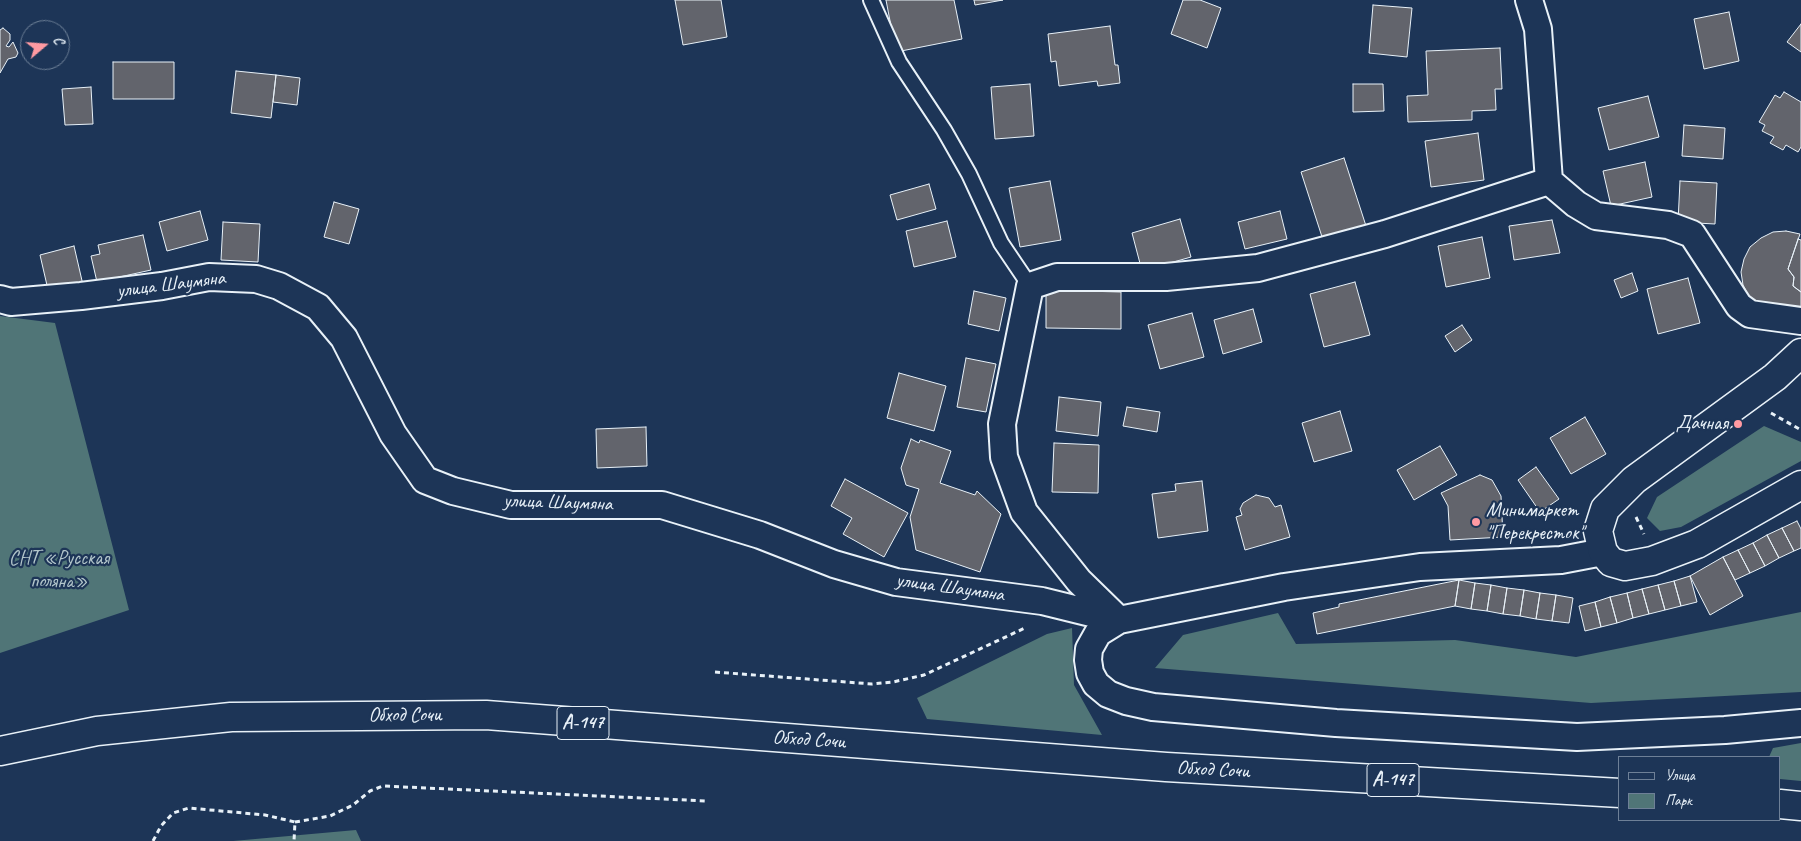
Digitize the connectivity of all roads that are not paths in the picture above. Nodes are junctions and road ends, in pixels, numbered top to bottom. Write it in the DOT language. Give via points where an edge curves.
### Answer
graph roads {
  1 [pos="871,0"];
  2 [pos="1529,0"];
  3 [pos="1548,181"];
  4 [pos="1030,286"];
  5 [pos="0,299"];
  6 [pos="1801,321"];
  7 [pos="1801,353"];
  8 [pos="1801,485"];
  9 [pos="1603,552"];
  10 [pos="1119,620"];
  11 [pos="1801,723"];
  12 [pos="0,751"];
  13 [pos="1618,793"];
  14 [pos="1781,804"];
  15 [pos="1801,806"];
  1 -- 4 [label="lane" via="898,62 944,130 1002,243"];
  2 -- 3 [label="street" via="1538,29"];
  3 -- 4 [label="street" via="1385,234 1258,268 1166,278 1057,276"];
  3 -- 6 [label="street" via="1596,216 1668,225 1692,234 1739,306 1750,314"];
  4 -- 10 [label="street" via="1002,424 1004,456 1024,512 1079,581"];
  5 -- 10 [label="street, улица Шаумяна" via="11,302 81,296 209,277 256,279 279,286 318,307 344,338 393,434 425,480 453,491 511,505 662,505 896,582 1042,601"];
  7 -- 9 [label="main road" via="1775,377 1634,480 1605,509 1598,531"];
  8 -- 9 [label="main road" via="1697,544 1652,561 1625,566 1611,562"];
  9 -- 10 [label="street" via="1561,560 1420,567 1284,587"];
  10 -- 11 [label="street" via="1098,633 1089,649 1090,673 1096,684 1108,694 1153,707 1336,723 1576,737"];
  12 -- 13 [label="main road, Обход Сочи / А-147" via="97,731 231,717 486,715 1166,767"];
  14 -- 15 [label="main road"];
}
